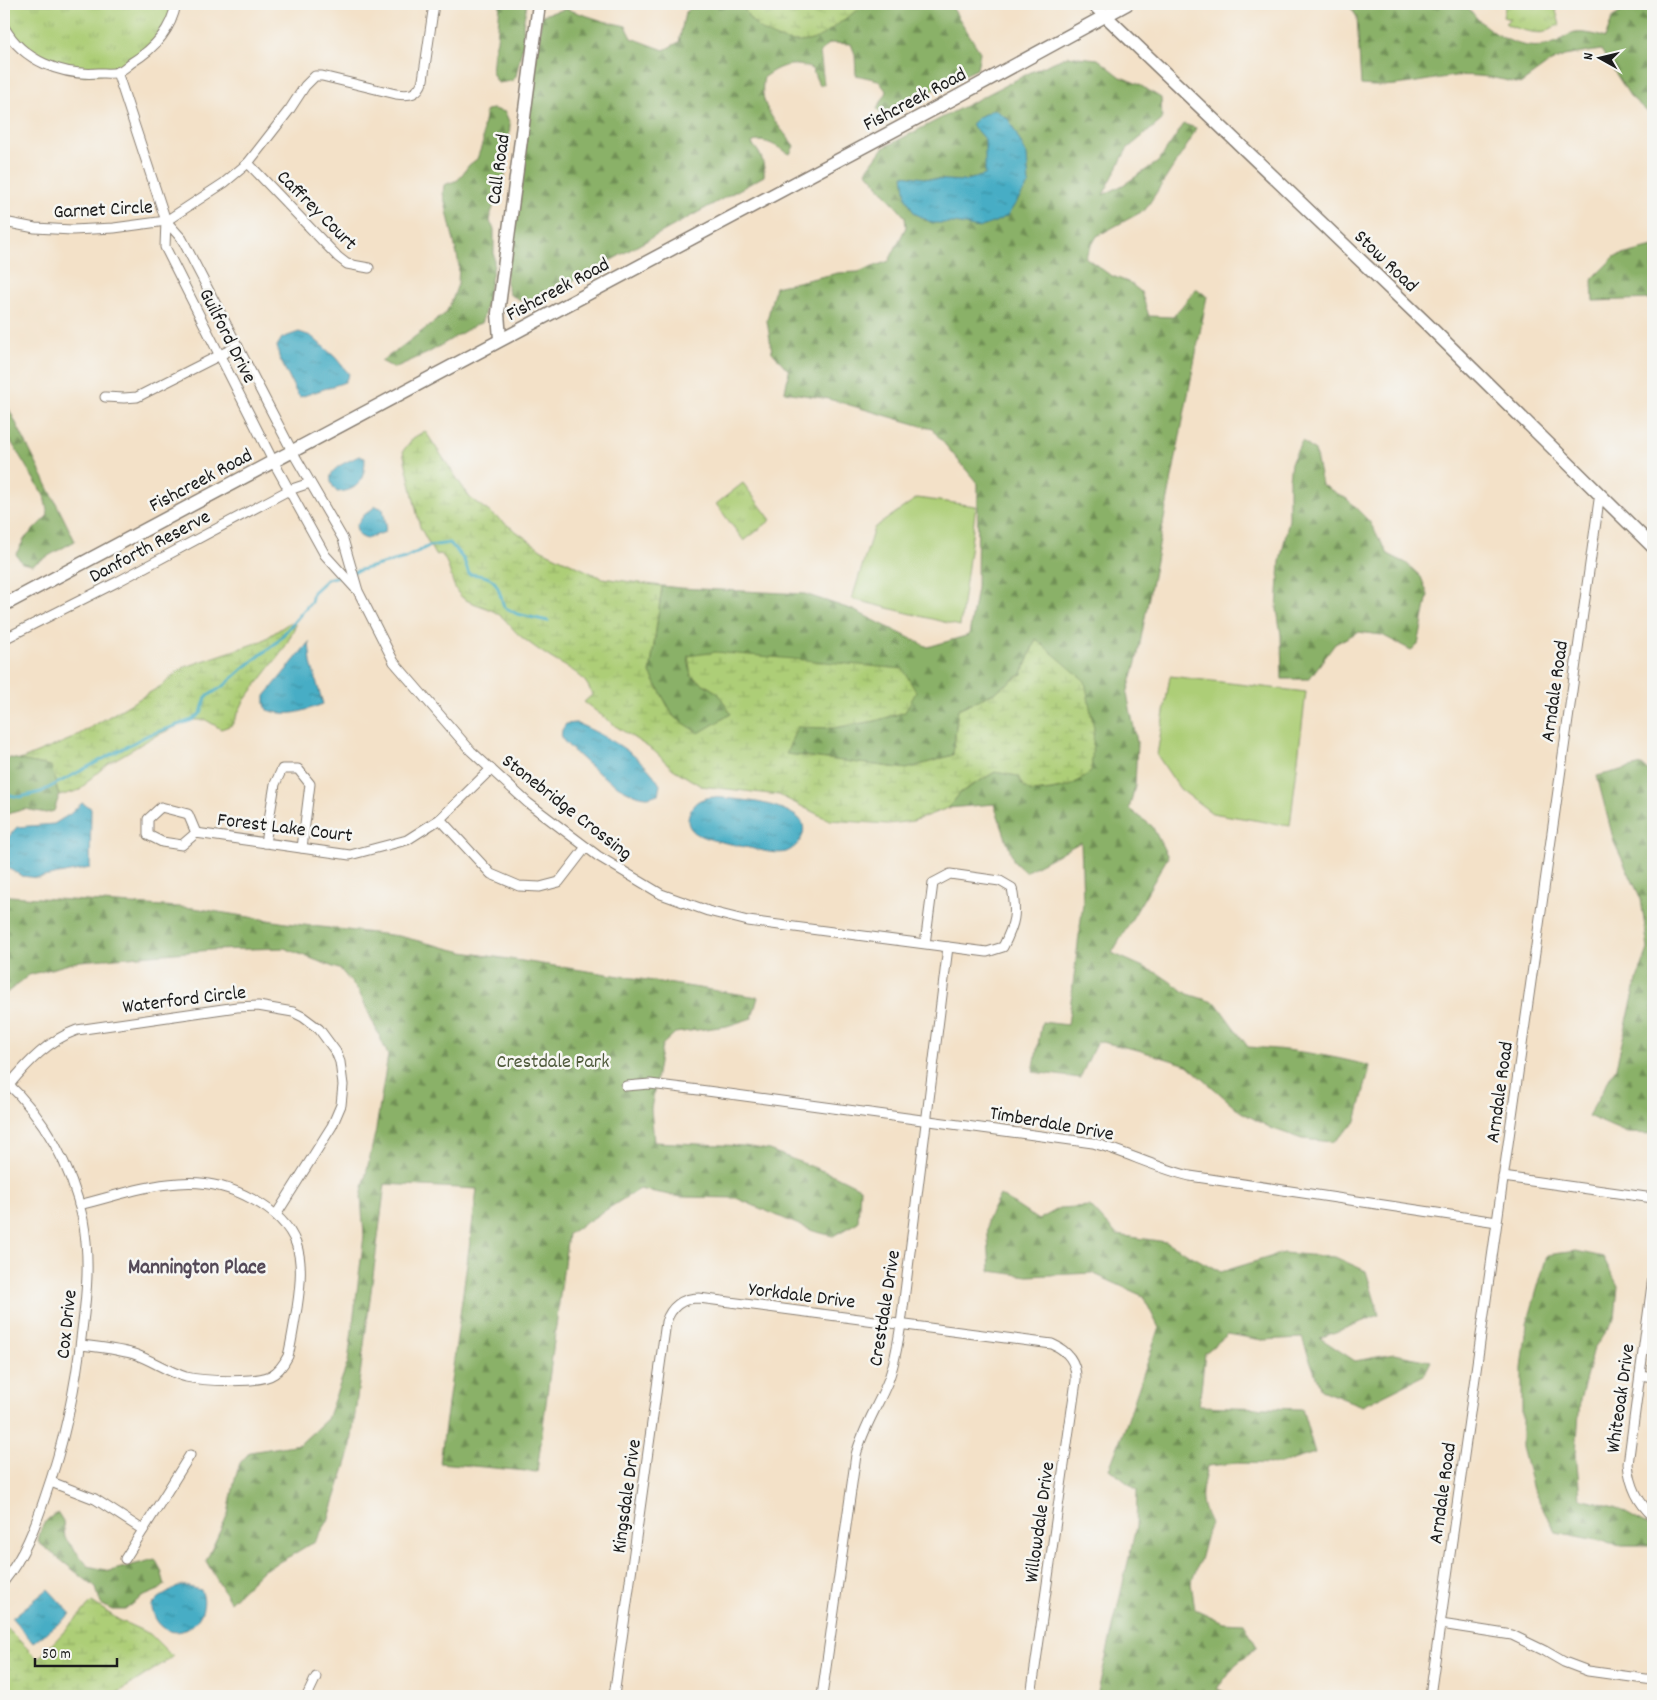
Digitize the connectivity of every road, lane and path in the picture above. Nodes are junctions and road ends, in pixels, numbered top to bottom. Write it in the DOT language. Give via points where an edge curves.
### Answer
graph roads {
  1 [pos="176,4"];
  2 [pos="434,4"];
  3 [pos="539,4"];
  4 [pos="1093,4"];
  5 [pos="1127,4"];
  6 [pos="1105,15"];
  7 [pos="4,27"];
  8 [pos="117,72"];
  9 [pos="248,163"];
  10 [pos="166,221"];
  11 [pos="4,222"];
  12 [pos="368,268"];
  13 [pos="500,339"];
  14 [pos="238,346"];
  15 [pos="220,355"];
  16 [pos="105,397"];
  17 [pos="292,451"];
  18 [pos="273,461"];
  19 [pos="310,483"];
  20 [pos="289,490"];
  21 [pos="1600,493"];
  22 [pos="1653,546"];
  23 [pos="352,580"];
  24 [pos="4,605"];
  25 [pos="4,639"];
  26 [pos="492,769"];
  27 [pos="440,819"];
  28 [pos="196,833"];
  29 [pos="265,843"];
  30 [pos="586,847"];
  31 [pos="302,848"];
  32 [pos="924,944"];
  33 [pos="948,947"];
  34 [pos="6,1083"];
  35 [pos="626,1086"];
  36 [pos="927,1121"];
  37 [pos="1503,1177"];
  38 [pos="1653,1198"];
  39 [pos="79,1205"];
  40 [pos="276,1215"];
  41 [pos="1497,1222"];
  42 [pos="1653,1277"];
  43 [pos="678,1304"];
  44 [pos="901,1324"];
  45 [pos="81,1346"];
  46 [pos="1069,1355"];
  47 [pos="1640,1375"];
  48 [pos="1653,1377"];
  49 [pos="190,1456"];
  50 [pos="50,1482"];
  51 [pos="1653,1516"];
  52 [pos="143,1530"];
  53 [pos="125,1559"];
  54 [pos="4,1581"];
  55 [pos="1440,1624"];
  56 [pos="316,1677"];
  57 [pos="1653,1680"];
  58 [pos="307,1696"];
  59 [pos="614,1696"];
  60 [pos="822,1696"];
  61 [pos="1031,1696"];
  62 [pos="1430,1696"];
  1 -- 8 [label="street" via="166,31 156,44"];
  2 -- 9 [label="street, Garnet Circle" via="421,88 408,96 315,76"];
  3 -- 13 [label="main road, Call Road" via="498,313"];
  4 -- 6 [label="main road, Stow Road"];
  5 -- 6 [label="main road, Fishcreek Road"];
  6 -- 13 [label="main road, Fishcreek Road" via="935,109"];
  6 -- 21 [label="main road, Stow Road"];
  7 -- 8 [label="street" via="40,62 60,70 83,74"];
  8 -- 10 [label="street, Guilford Drive"];
  9 -- 10 [label="street, Garnet Circle"];
  9 -- 12 [label="street, Caffrey Court" via="338,257 347,264"];
  10 -- 11 [label="street, Garnet Circle" via="72,230"];
  10 -- 14 [label="street, Guilford Drive" via="182,238"];
  10 -- 15 [label="street, Guilford Drive" via="165,247"];
  13 -- 17 [label="main road, Fishcreek Road"];
  14 -- 15 [label="street"];
  14 -- 17 [label="street, Guilford Drive"];
  15 -- 16 [label="street" via="137,397"];
  15 -- 18 [label="street, Guilford Drive"];
  17 -- 18 [label="main road, Fishcreek Road"];
  17 -- 19 [label="street, Stonebridge Crossing"];
  18 -- 20 [label="street, Stonebridge Crossing"];
  18 -- 24 [label="main road, Fishcreek Road"];
  19 -- 20 [label="street, Danforth Reserve"];
  19 -- 23 [label="street, Stonebridge Crossing" via="343,539"];
  20 -- 23 [label="street, Stonebridge Crossing" via="326,555"];
  20 -- 25 [label="street, Danforth Reserve"];
  21 -- 22 [label="main road, Stow Road"];
  21 -- 37 [label="street, Arndale Road"];
  23 -- 26 [label="street, Stonebridge Crossing" via="394,662 471,751"];
  26 -- 27 [label="street, Forest Lake Court"];
  26 -- 30 [label="street, Stonebridge Crossing" via="528,803"];
  27 -- 30 [label="street" via="491,874 519,886 540,888 559,882"];
  27 -- 31 [label="street, Forest Lake Court" via="407,840 350,854"];
  28 -- 28 [label="street, Forest Lake Court" via="188,814 160,807 148,819 148,835 162,842 182,845"];
  28 -- 29 [label="street, Forest Lake Court"];
  29 -- 31 [label="street, Forest Lake Court"];
  29 -- 31 [label="street" via="278,776 282,769 298,769 310,784"];
  30 -- 32 [label="street, Stonebridge Crossing" via="661,894 708,911 748,921"];
  32 -- 33 [label="street, Stonebridge Crossing"];
  32 -- 33 [label="street, Stonebridge Crossing" via="933,883 950,874 1000,881 1012,888 1016,906 1013,928 1003,947 987,952"];
  33 -- 36 [label="street, Crestdale Drive"];
  34 -- 39 [label="street, Cox Drive" via="49,1134 62,1158"];
  34 -- 40 [label="street, Waterford Circle" via="56,1039 77,1030 237,1007 284,1010 303,1017 319,1029 336,1052 342,1074 341,1105 332,1126"];
  35 -- 36 [label="street, Timberdale Drive" via="650,1084"];
  36 -- 41 [label="street, Timberdale Drive" via="1093,1143 1190,1176"];
  36 -- 44 [label="street, Crestdale Drive"];
  37 -- 38 [label="street"];
  37 -- 41 [label="street, Arndale Road"];
  39 -- 40 [label="street" via="155,1186 191,1182 232,1190"];
  39 -- 45 [label="street, Cox Drive" via="87,1260"];
  40 -- 45 [label="street" via="294,1238 301,1266 288,1356 270,1376 195,1378 172,1372 127,1352"];
  41 -- 55 [label="street, Arndale Road"];
  42 -- 47 [label="street, Whiteoak Drive"];
  43 -- 44 [label="street, Yorkdale Drive" via="699,1298"];
  43 -- 59 [label="street, Kingsdale Drive" via="666,1322"];
  44 -- 46 [label="street, Yorkdale Drive" via="1052,1344"];
  44 -- 60 [label="street, Crestdale Drive" via="890,1377 864,1430 856,1455"];
  45 -- 50 [label="street, Cox Drive" via="69,1416"];
  46 -- 61 [label="street, Willowdale Drive" via="1076,1368 1076,1381"];
  47 -- 48 [label="street"];
  47 -- 51 [label="street, Whiteoak Drive" via="1628,1473 1639,1500"];
  49 -- 52 [label="street"];
  50 -- 52 [label="street" via="95,1499"];
  50 -- 54 [label="street, Cox Drive" via="33,1532"];
  52 -- 53 [label="street"];
  55 -- 57 [label="street" via="1512,1635 1588,1671"];
  55 -- 62 [label="street, Arndale Road"];
  56 -- 58 [label="street"];
}
